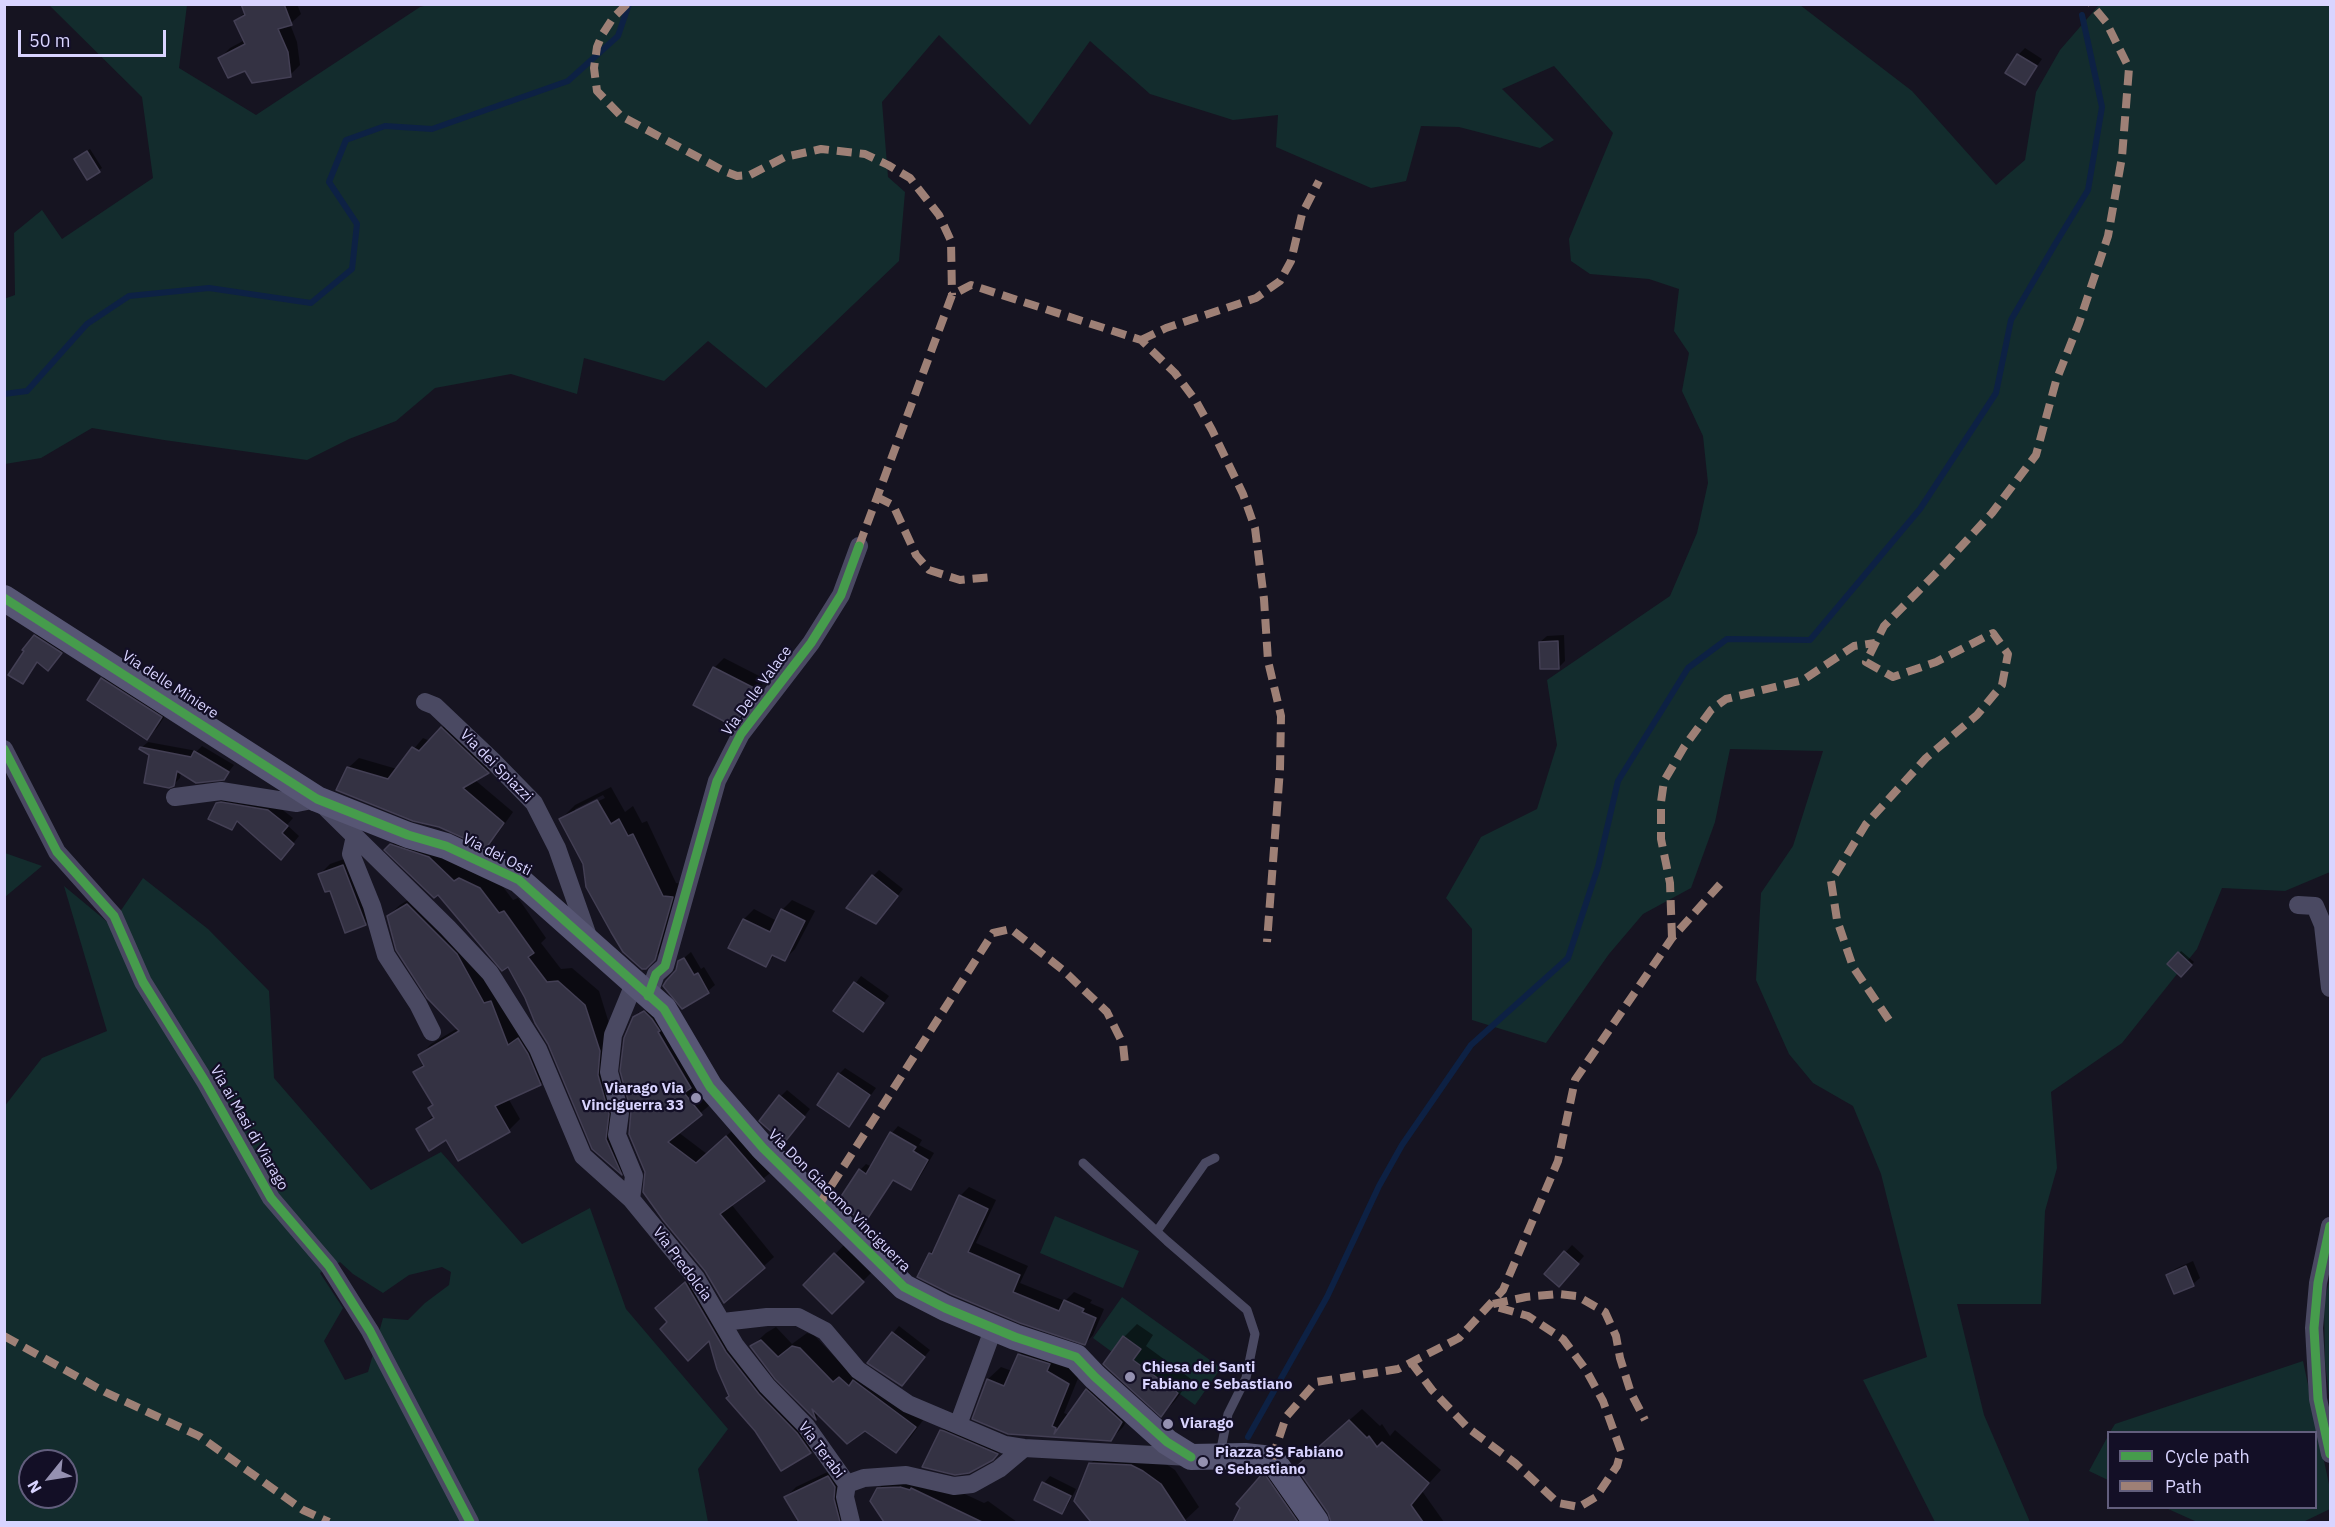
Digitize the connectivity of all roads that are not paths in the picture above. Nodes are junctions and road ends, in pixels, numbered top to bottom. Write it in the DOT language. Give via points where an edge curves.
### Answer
graph roads {
  1 [pos="859,546"];
  2 [pos="4,598"];
  3 [pos="425,702"];
  4 [pos="4,749"];
  5 [pos="175,797"];
  6 [pos="317,799"];
  7 [pos="355,836"];
  8 [pos="2298,905"];
  9 [pos="590,943"];
  10 [pos="2331,988"];
  11 [pos="641,990"];
  12 [pos="432,1032"];
  13 [pos="1215,1158"];
  14 [pos="1083,1163"];
  15 [pos="631,1199"];
  16 [pos="2331,1226"];
  17 [pos="1157,1231"];
  18 [pos="723,1322"];
  19 [pos="994,1328"];
  20 [pos="958,1425"];
  21 [pos="1024,1448"];
  22 [pos="2331,1454"];
  23 [pos="1191,1457"];
  24 [pos="1220,1457"];
  25 [pos="847,1484"];
  26 [pos="470,1522"];
  27 [pos="851,1522"];
  28 [pos="1316,1522"];
  1 -- 11 [label="street, Via Delle Valace" via="842,595 811,643 741,734 717,781 665,966"];
  2 -- 6 [label="street, Via delle Miniere"];
  3 -- 9 [label="street, Via dei Spiazzi" via="435,706 534,803 557,848"];
  4 -- 26 [label="street, Via ai Masi di Viarago" via="57,852 114,916 143,982 271,1198 329,1266 370,1331"];
  5 -- 6 [label="street" via="221,791 297,803"];
  6 -- 7 [label="street, Via Predolcia"];
  6 -- 9 [label="street, Via dei Osti" via="408,836 446,846 519,880"];
  7 -- 12 [label="street" via="351,854 386,955"];
  7 -- 15 [label="street, Via Predolcia" via="490,973 538,1049 584,1156"];
  8 -- 10 [label="street" via="2315,906 2323,925"];
  9 -- 11 [label="street, Via dei Osti"];
  11 -- 15 [label="street, Via Delle Valace" via="613,1035 609,1072 620,1113 617,1135 634,1176"];
  11 -- 19 [label="street, Via Don Giacomo Vinciguerra" via="664,1008 710,1087 763,1148 904,1287"];
  13 -- 17 [label="lane" via="1204,1163"];
  14 -- 17 [label="lane"];
  15 -- 18 [label="street, Via Predolcia" via="696,1278"];
  16 -- 22 [label="street" via="2318,1283 2314,1328 2318,1399"];
  17 -- 24 [label="lane" via="1247,1310 1255,1334 1246,1378 1228,1414"];
  18 -- 20 [label="street" via="798,1317 825,1331 858,1370 899,1398"];
  18 -- 25 [label="street, Via Terabi" via="738,1350 806,1426"];
  19 -- 20 [label="street"];
  19 -- 23 [label="street, Via Don Giacomo Vinciguerra" via="1076,1357 1167,1442"];
  20 -- 21 [label="street" via="1005,1445"];
  21 -- 23 [label="street"];
  21 -- 25 [label="street, Via Terabi" via="999,1469 972,1484 954,1486 906,1475 864,1478"];
  23 -- 24 [label="street"];
  24 -- 28 [label="street" via="1272,1459"];
  25 -- 27 [label="street" via="845,1497"];
}
